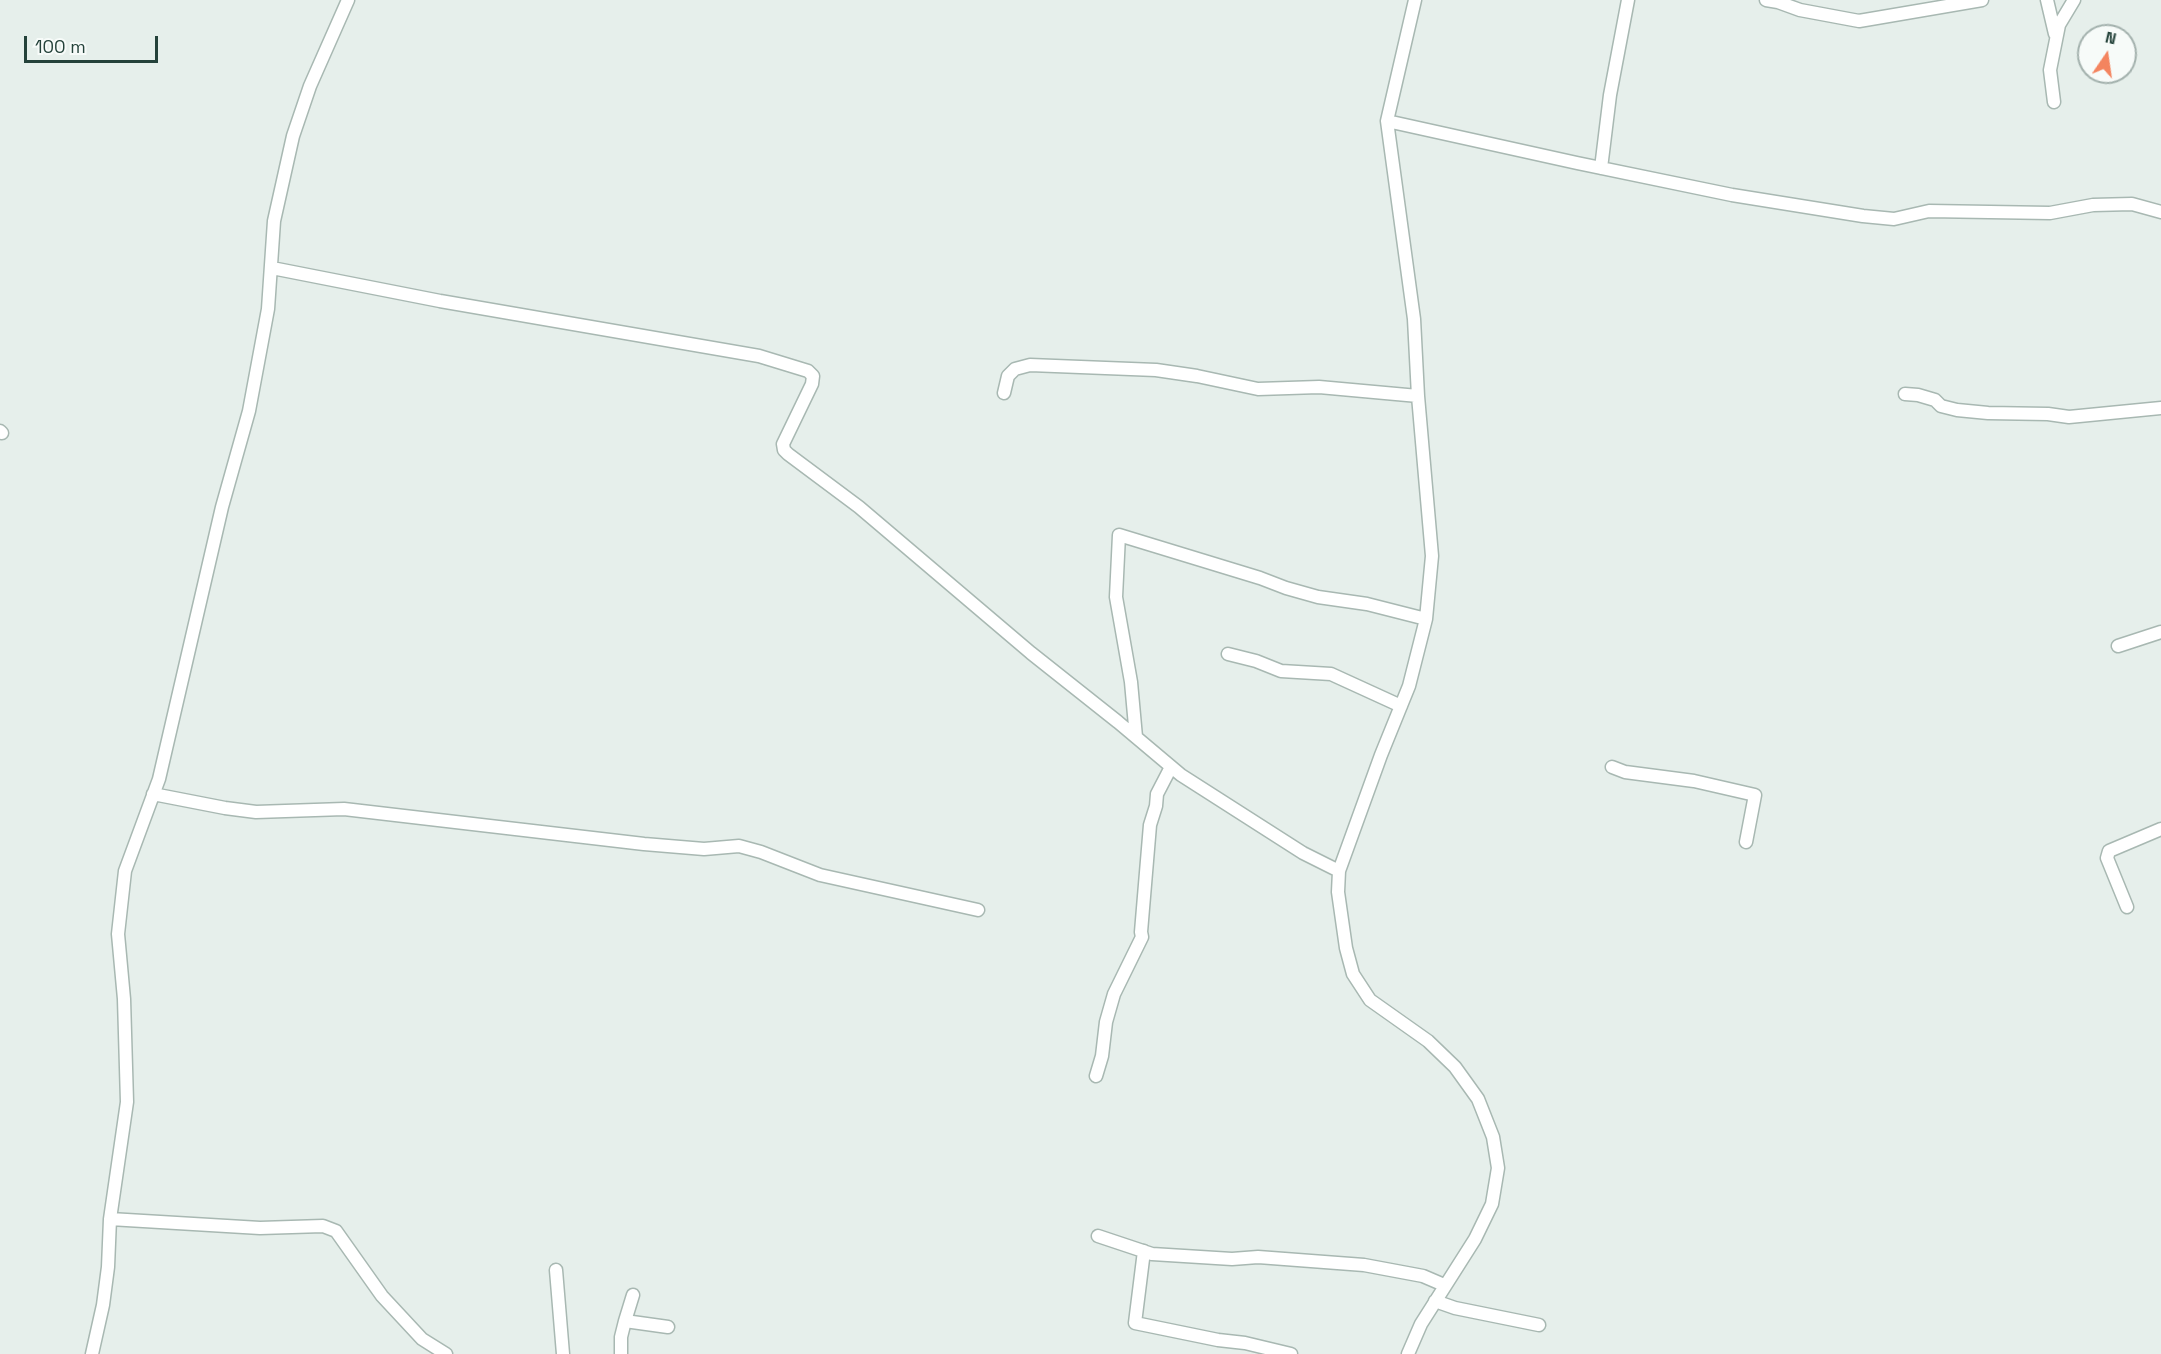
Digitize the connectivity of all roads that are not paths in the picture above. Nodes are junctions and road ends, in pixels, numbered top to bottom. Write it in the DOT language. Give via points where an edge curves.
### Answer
graph roads {
  1 [pos="348,0"];
  2 [pos="1415,0"];
  3 [pos="1628,0"];
  4 [pos="1766,0"];
  5 [pos="1982,0"];
  6 [pos="2048,0"];
  7 [pos="2074,0"];
  8 [pos="2056,45"];
  9 [pos="2054,102"];
  10 [pos="1387,121"];
  11 [pos="1601,168"];
  12 [pos="2161,212"];
  13 [pos="272,268"];
  14 [pos="1004,393"];
  15 [pos="1905,394"];
  16 [pos="1418,396"];
  17 [pos="2161,408"];
  18 [pos="1426,618"];
  19 [pos="2161,632"];
  20 [pos="2118,646"];
  21 [pos="1228,654"];
  22 [pos="1401,706"];
  23 [pos="1136,737"];
  24 [pos="1171,767"];
  25 [pos="1612,767"];
  26 [pos="153,795"];
  27 [pos="2161,829"];
  28 [pos="1746,842"];
  29 [pos="1340,871"];
  30 [pos="2127,907"];
  31 [pos="978,910"];
  32 [pos="1096,1076"];
  33 [pos="110,1219"];
  34 [pos="1098,1236"];
  35 [pos="1144,1251"];
  36 [pos="556,1270"];
  37 [pos="1444,1285"];
  38 [pos="633,1295"];
  39 [pos="1435,1301"];
  40 [pos="625,1321"];
  41 [pos="1539,1325"];
  42 [pos="668,1327"];
  43 [pos="92,1354"];
  44 [pos="446,1354"];
  45 [pos="563,1354"];
  46 [pos="621,1354"];
  47 [pos="1291,1354"];
  48 [pos="1408,1354"];
  1 -- 13 [label="street" via="293,136 274,221"];
  2 -- 10 [label="street"];
  3 -- 11 [label="street"];
  4 -- 5 [label="street" via="1859,21"];
  6 -- 8 [label="street"];
  7 -- 8 [label="street" via="2059,25"];
  8 -- 9 [label="street" via="2050,70"];
  10 -- 11 [label="street"];
  10 -- 16 [label="street" via="1414,319"];
  11 -- 12 [label="street" via="1732,195 1894,219 1929,211 2050,213 2093,205 2132,204"];
  13 -- 23 [label="street" via="759,356 808,371 813,376 812,384 783,444 784,450 860,507"];
  13 -- 26 [label="street" via="249,411"];
  14 -- 16 [label="street" via="1008,376 1015,369 1030,365 1156,370 1258,389 1319,387"];
  15 -- 17 [label="street" via="1918,394 1957,410 1988,413 2069,417"];
  16 -- 18 [label="street" via="1432,556"];
  18 -- 22 [label="street"];
  18 -- 23 [label="street" via="1307,594 1119,535 1116,597"];
  19 -- 20 [label="street"];
  21 -- 22 [label="street" via="1281,670 1331,674"];
  22 -- 29 [label="street"];
  23 -- 24 [label="street"];
  24 -- 29 [label="street" via="1303,854"];
  24 -- 32 [label="street" via="1157,794 1150,825 1142,938 1114,994"];
  25 -- 28 [label="street" via="1755,795"];
  26 -- 31 [label="street" via="256,812 344,809 644,844 704,849 739,846 820,875"];
  26 -- 33 [label="street" via="125,871 118,934 127,1102"];
  27 -- 30 [label="street" via="2109,851 2107,858"];
  29 -- 37 [label="street" via="1341,917 1353,974 1371,1000 1428,1041 1455,1067 1478,1099 1493,1137 1498,1168 1492,1204 1475,1239"];
  33 -- 43 [label="street" via="103,1305"];
  33 -- 44 [label="street" via="260,1228 323,1226 336,1232 382,1296 422,1339"];
  34 -- 35 [label="street"];
  35 -- 37 [label="street" via="1364,1265 1424,1276"];
  35 -- 47 [label="street" via="1135,1323"];
  36 -- 45 [label="street"];
  37 -- 39 [label="street"];
  38 -- 40 [label="street"];
  39 -- 41 [label="street"];
  39 -- 48 [label="street"];
  40 -- 42 [label="street"];
  40 -- 46 [label="street"];
}
